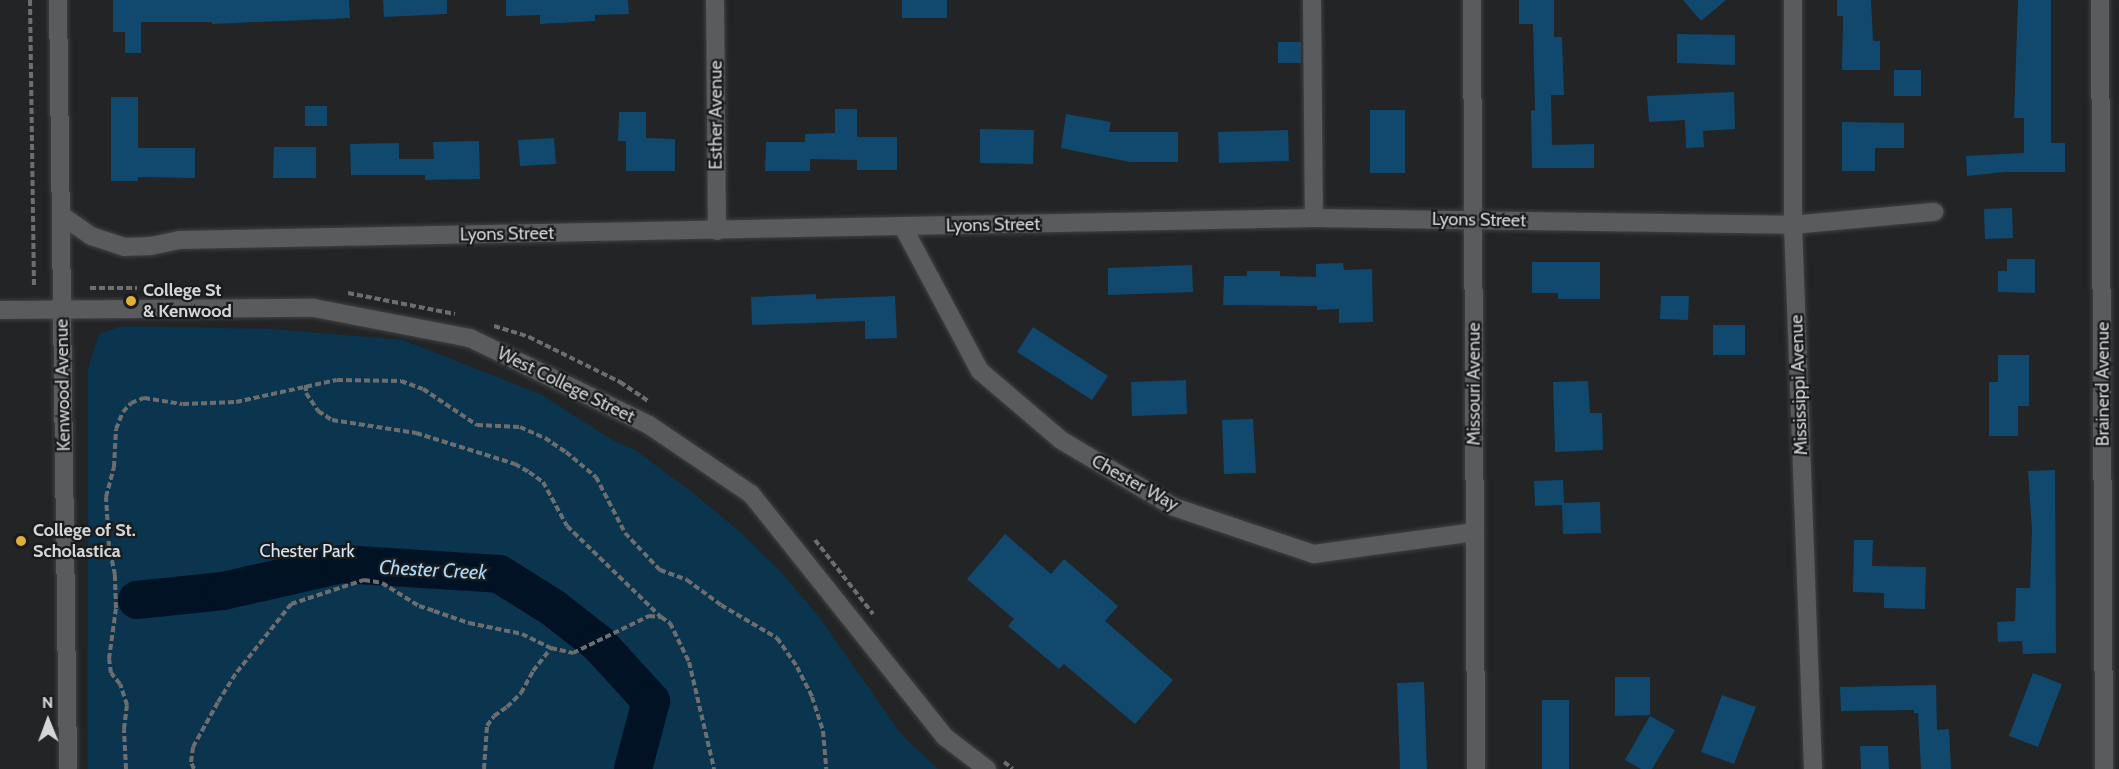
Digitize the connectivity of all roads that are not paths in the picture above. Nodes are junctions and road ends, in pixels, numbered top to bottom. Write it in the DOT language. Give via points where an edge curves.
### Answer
graph roads {
  1 [pos="58,0"];
  2 [pos="715,0"];
  3 [pos="1312,0"];
  4 [pos="1472,0"];
  5 [pos="1792,0"];
  6 [pos="2100,0"];
  7 [pos="1934,212"];
  8 [pos="61,215"];
  9 [pos="1314,218"];
  10 [pos="1474,219"];
  11 [pos="1793,225"];
  12 [pos="903,227"];
  13 [pos="717,231"];
  14 [pos="0,310"];
  15 [pos="62,310"];
  16 [pos="1474,532"];
  17 [pos="992,763"];
  18 [pos="68,769"];
  19 [pos="1476,769"];
  20 [pos="1813,769"];
  21 [pos="2104,769"];
  1 -- 8 [label="street, Kenwood Avenue"];
  2 -- 13 [label="street, Esther Avenue"];
  3 -- 9 [label="street"];
  4 -- 10 [label="street, Missouri Avenue"];
  5 -- 11 [label="street, Mississippi Avenue"];
  6 -- 21 [label="street, Brainerd Avenue"];
  7 -- 11 [label="street, Lyons Street"];
  8 -- 13 [label="street, Lyons Street" via="91,236 124,247 179,240"];
  8 -- 15 [label="street, Kenwood Avenue"];
  9 -- 10 [label="street, Lyons Street"];
  9 -- 12 [label="street, Lyons Street"];
  10 -- 11 [label="street, Lyons Street"];
  10 -- 16 [label="street, Missouri Avenue"];
  11 -- 20 [label="street, Mississippi Avenue"];
  12 -- 13 [label="street, Lyons Street"];
  12 -- 16 [label="street, Chester Way" via="980,371 1061,440 1174,507 1314,554"];
  14 -- 15 [label="street, West College Street"];
  15 -- 17 [label="street, West College Street" via="314,308 470,338 649,425 751,494 945,737"];
  15 -- 18 [label="street, Kenwood Avenue"];
  16 -- 19 [label="street, Missouri Avenue"];
}
